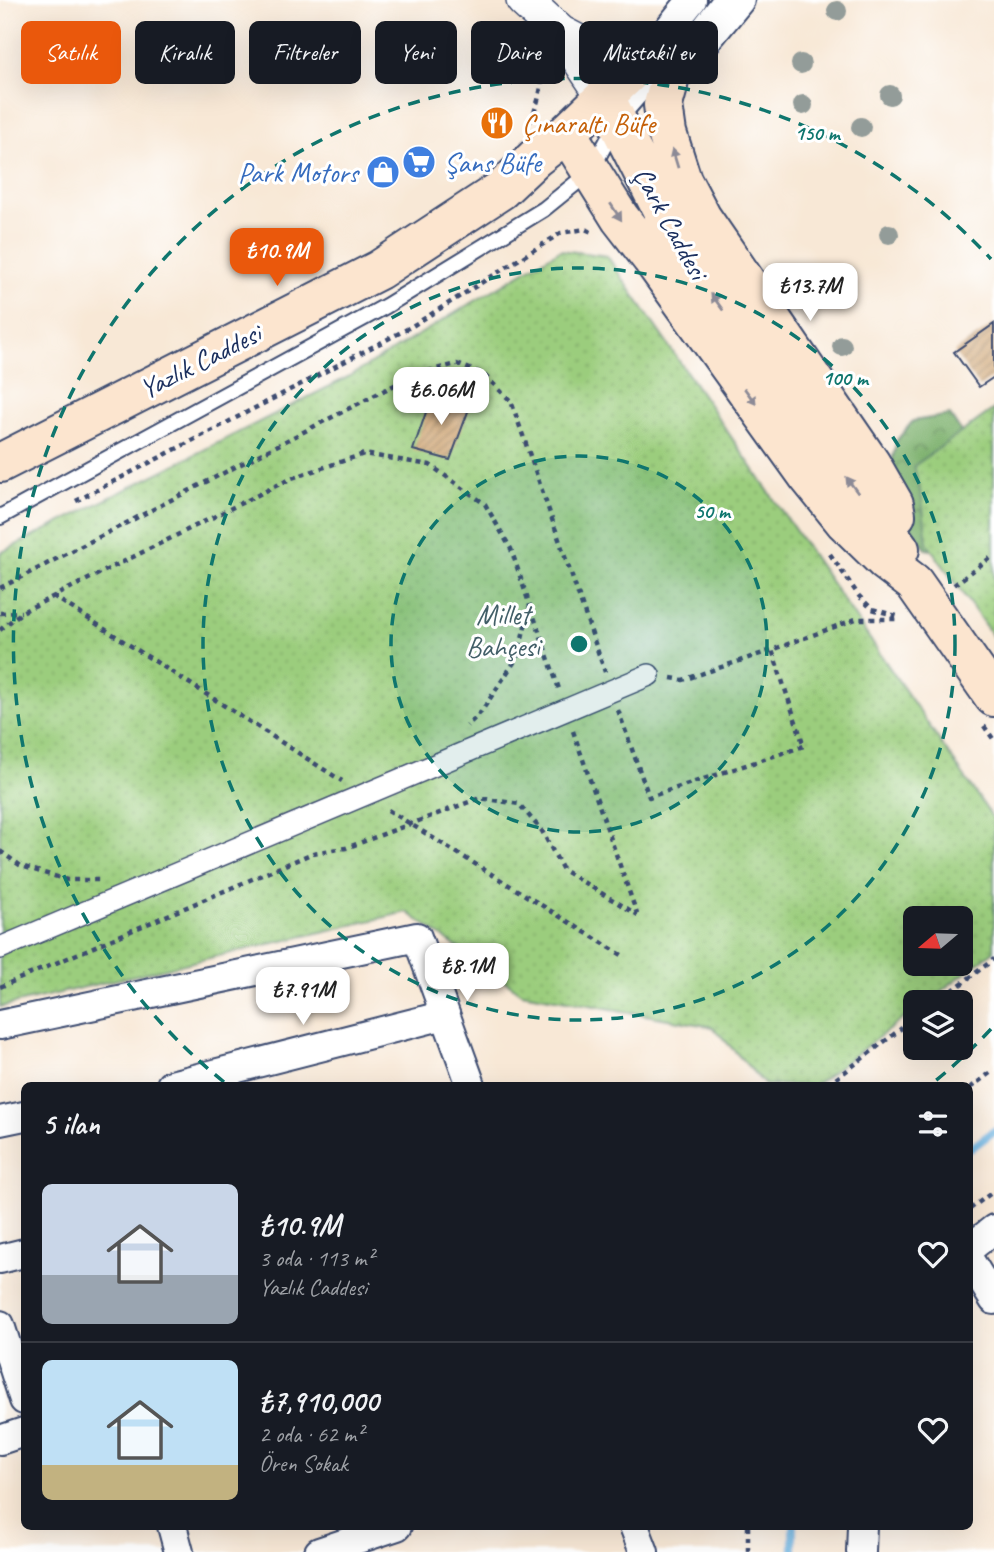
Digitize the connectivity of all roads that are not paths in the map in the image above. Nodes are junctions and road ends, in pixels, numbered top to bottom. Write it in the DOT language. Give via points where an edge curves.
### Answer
graph roads {
  1 [pos="524,0"];
  2 [pos="692,0"];
  3 [pos="719,0"];
  4 [pos="740,0"];
  5 [pos="537,21"];
  6 [pos="682,21"];
  7 [pos="716,21"];
  8 [pos="565,49"];
  9 [pos="643,84"];
  10 [pos="659,84"];
  11 [pos="611,109"];
  12 [pos="567,133"];
  13 [pos="591,171"];
  14 [pos="0,463"];
  15 [pos="0,517"];
  16 [pos="913,590"];
  17 [pos="649,674"];
  18 [pos="986,708"];
  19 [pos="0,948"];
  20 [pos="445,1016"];
  21 [pos="0,1026"];
  22 [pos="184,1082"];
  23 [pos="470,1082"];
  24 [pos="21,1117"];
  25 [pos="0,1121"];
  26 [pos="994,1230"];
  27 [pos="973,1246"];
  28 [pos="21,1254"];
  29 [pos="0,1259"];
  30 [pos="973,1266"];
  31 [pos="994,1300"];
  32 [pos="0,1325"];
  33 [pos="21,1391"];
  34 [pos="21,1433"];
  35 [pos="0,1440"];
  36 [pos="173,1530"];
  37 [pos="385,1530"];
  38 [pos="635,1530"];
  39 [pos="862,1530"];
  40 [pos="179,1552"];
  41 [pos="320,1552"];
  42 [pos="643,1552"];
  43 [pos="861,1552"];
  1 -- 5 [label="street"];
  2 -- 6 [label="street"];
  3 -- 11 [label="lane" via="690,38"];
  4 -- 7 [label="street"];
  8 -- 11 [label="street" via="576,54"];
  9 -- 11 [label="main road"];
  16 -- 10 [label="main road, one-way" via="894,504 702,218 682,180 667,133"];
  11 -- 12 [label="main road"];
  11 -- 13 [label="lane"];
  16 -- 11 [label="main road, Çark Caddesi, one-way" via="699,277"];
  12 -- 13 [label="main road, Çark Caddesi"];
  12 -- 14 [label="main road, Yazlık Caddesi" via="501,190 379,270"];
  13 -- 15 [label="lane" via="544,208 386,306"];
  13 -- 16 [label="main road, Çark Caddesi, one-way" via="620,218 807,475 845,522"];
  16 -- 18 [label="main road, Çark Caddesi"];
  17 -- 19 [label="street"];
  20 -- 21 [label="street" via="416,937"];
  20 -- 22 [label="street"];
  20 -- 23 [label="street"];
  24 -- 25 [label="street"];
  26 -- 27 [label="street"];
  28 -- 29 [label="street"];
  30 -- 31 [label="street"];
  32 -- 33 [label="street"];
  34 -- 35 [label="street"];
  36 -- 40 [label="street"];
  37 -- 41 [label="street"];
  38 -- 42 [label="street"];
  39 -- 43 [label="street"];
}
